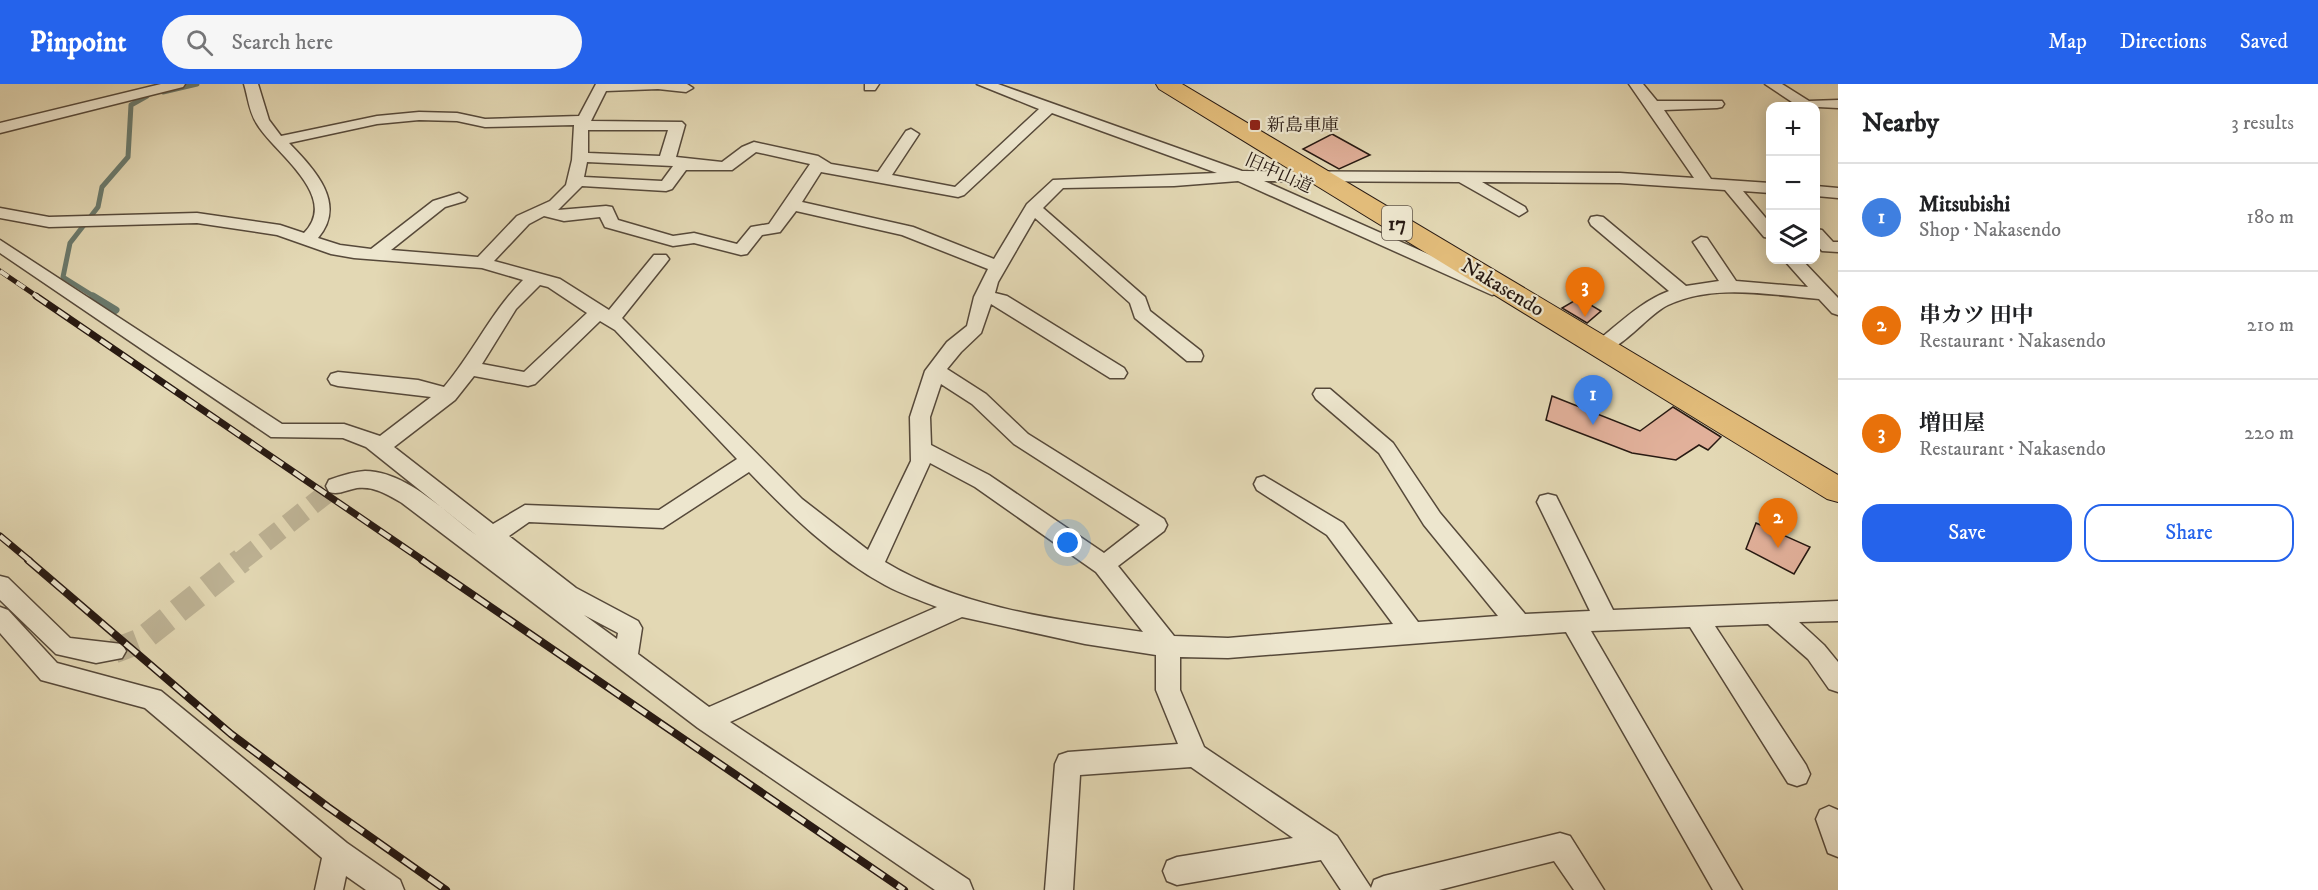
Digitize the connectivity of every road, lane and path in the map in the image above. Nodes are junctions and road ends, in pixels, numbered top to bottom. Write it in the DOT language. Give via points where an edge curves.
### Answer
graph roads {
  1 [pos="178,84"];
  2 [pos="251,84"];
  3 [pos="984,84"];
  4 [pos="1167,84"];
  5 [pos="1636,84"];
  6 [pos="1772,84"];
  7 [pos="602,86"];
  8 [pos="686,88"];
  9 [pos="1717,104"];
  10 [pos="1838,104"];
  11 [pos="1654,106"];
  12 [pos="1050,107"];
  13 [pos="582,123"];
  14 [pos="0,128"];
  15 [pos="911,134"];
  16 [pos="278,141"];
  17 [pos="579,157"];
  18 [pos="674,163"];
  19 [pos="825,166"];
  20 [pos="1240,176"];
  21 [pos="882,177"];
  22 [pos="1322,177"];
  23 [pos="1464,177"];
  24 [pos="575,181"];
  25 [pos="1706,184"];
  26 [pos="1730,186"];
  27 [pos="1766,188"];
  28 [pos="459,198"];
  29 [pos="792,204"];
  30 [pos="1033,208"];
  31 [pos="542,211"];
  32 [pos="1519,211"];
  33 [pos="0,213"];
  34 [pos="1597,221"];
  35 [pos="1766,228"];
  36 [pos="308,238"];
  37 [pos="1820,239"];
  38 [pos="1701,242"];
  39 [pos="0,245"];
  40 [pos="1838,247"];
  41 [pos="374,255"];
  42 [pos="660,259"];
  43 [pos="482,262"];
  44 [pos="1797,264"];
  45 [pos="998,267"];
  46 [pos="536,278"];
  47 [pos="1732,288"];
  48 [pos="1683,293"];
  49 [pos="1824,294"];
  50 [pos="983,297"];
  51 [pos="1838,309"];
  52 [pos="1551,315"];
  53 [pos="605,316"];
  54 [pos="1603,347"];
  55 [pos="1194,356"];
  56 [pos="470,369"];
  57 [pos="935,370"];
  58 [pos="1117,374"];
  59 [pos="339,380"];
  60 [pos="448,394"];
  61 [pos="1323,394"];
  62 [pos="380,447"];
  63 [pos="922,450"];
  64 [pos="751,460"];
  65 [pos="1264,484"];
  66 [pos="336,486"];
  67 [pos="1838,490"];
  68 [pos="1548,502"];
  69 [pos="492,536"];
  70 [pos="1104,565"];
  71 [pos="872,566"];
  72 [pos="0,585"];
  73 [pos="961,608"];
  74 [pos="1838,611"];
  75 [pos="1773,614"];
  76 [pos="0,617"];
  77 [pos="1697,618"];
  78 [pos="1607,622"];
  79 [pos="1519,624"];
  80 [pos="1574,624"];
  81 [pos="1413,633"];
  82 [pos="1168,646"];
  83 [pos="114,651"];
  84 [pos="625,660"];
  85 [pos="1838,681"];
  86 [pos="707,720"];
  87 [pos="1195,754"];
  88 [pos="1797,774"];
  89 [pos="1327,846"];
  90 [pos="337,854"];
  91 [pos="1177,871"];
  92 [pos="329,890"];
  93 [pos="390,890"];
  94 [pos="959,890"];
  95 [pos="1059,890"];
  96 [pos="1358,890"];
  97 [pos="1384,890"];
  98 [pos="1590,890"];
  99 [pos="1728,890"];
  1 -- 14 [label="street"];
  2 -- 16 [label="street" via="263,122"];
  3 -- 12 [label="street, 旧中山道"];
  4 -- 22 [label="highway, Nakasendo / 17"];
  5 -- 11 [label="street"];
  6 -- 10 [label="street" via="1806,105"];
  7 -- 8 [label="street"];
  7 -- 13 [label="street"];
  9 -- 11 [label="street"];
  11 -- 25 [label="street"];
  12 -- 20 [label="street, 旧中山道"];
  12 -- 21 [label="street" via="958,192"];
  13 -- 16 [label="street" via="485,123 457,117 419,116 377,120"];
  13 -- 17 [label="street"];
  13 -- 18 [label="street" via="677,125"];
  15 -- 21 [label="street"];
  16 -- 36 [label="street" via="309,172 316,185 322,209 320,225"];
  17 -- 18 [label="street"];
  17 -- 24 [label="street"];
  18 -- 19 [label="street" via="726,167 754,147 812,159"];
  18 -- 24 [label="street" via="666,186"];
  19 -- 21 [label="street"];
  19 -- 29 [label="street" via="817,166"];
  20 -- 22 [label="street"];
  20 -- 30 [label="street" via="1059,183"];
  20 -- 52 [label="street, 旧中山道"];
  22 -- 23 [label="street"];
  22 -- 52 [label="highway, Nakasendo / 17"];
  23 -- 25 [label="street" via="1620,178"];
  23 -- 32 [label="street"];
  24 -- 31 [label="street" via="556,204"];
  25 -- 26 [label="street"];
  26 -- 27 [label="street"];
  26 -- 35 [label="street"];
  28 -- 41 [label="street" via="439,204"];
  29 -- 31 [label="street" via="774,228 757,231 741,250 694,238 673,242 611,223 606,211 564,216"];
  29 -- 45 [label="street" via="907,231"];
  30 -- 45 [label="street"];
  30 -- 55 [label="street" via="1139,301 1141,314"];
  31 -- 43 [label="street" via="523,220"];
  33 -- 36 [label="street" via="49,222 197,218 266,227"];
  34 -- 48 [label="street"];
  36 -- 41 [label="street" via="336,250"];
  37 -- 40 [label="street" via="1828,247"];
  38 -- 47 [label="street"];
  39 -- 62 [label="street" via="278,432 344,431"];
  41 -- 43 [label="street"];
  42 -- 53 [label="street"];
  43 -- 46 [label="street"];
  44 -- 49 [label="street"];
  45 -- 50 [label="street"];
  46 -- 53 [label="street" via="554,283"];
  46 -- 56 [label="street" via="509,305"];
  47 -- 48 [label="street"];
  47 -- 49 [label="street"];
  48 -- 54 [label="street" via="1659,302"];
  49 -- 51 [label="street"];
  50 -- 57 [label="street" via="975,329"];
  50 -- 58 [label="street" via="1001,300"];
  52 -- 54 [label="highway, Nakasendo / 17"];
  53 -- 56 [label="street" via="528,379"];
  53 -- 64 [label="street" via="621,326"];
  54 -- 67 [label="highway, Nakasendo / 17"];
  56 -- 60 [label="street"];
  57 -- 63 [label="street" via="920,417"];
  57 -- 70 [label="street" via="979,399 1021,440 1156,525"];
  59 -- 60 [label="street" via="418,387"];
  60 -- 62 [label="street"];
  61 -- 79 [label="street" via="1386,448 1432,519"];
  62 -- 69 [label="street"];
  63 -- 70 [label="street" via="982,481"];
  63 -- 71 [label="street" via="921,460"];
  64 -- 69 [label="street" via="663,519 525,513"];
  64 -- 71 [label="street" via="794,505"];
  65 -- 81 [label="street" via="1335,529"];
  66 -- 84 [label="street" via="371,478 389,485"];
  68 -- 78 [label="street"];
  69 -- 84 [label="street" via="568,595 630,628"];
  70 -- 82 [label="street"];
  71 -- 73 [label="street"];
  72 -- 83 [label="street" via="64,647 96,653"];
  73 -- 82 [label="street" via="1085,634"];
  73 -- 86 [label="street"];
  74 -- 75 [label="street"];
  75 -- 77 [label="street"];
  75 -- 85 [label="street" via="1816,652"];
  76 -- 90 [label="street" via="50,672 152,699"];
  77 -- 78 [label="street"];
  77 -- 88 [label="street"];
  78 -- 80 [label="street"];
  79 -- 80 [label="street"];
  79 -- 81 [label="street"];
  80 -- 99 [label="street"];
  81 -- 82 [label="street" via="1228,648"];
  82 -- 87 [label="street" via="1168,690"];
  84 -- 86 [label="street"];
  86 -- 94 [label="street"];
  87 -- 89 [label="street"];
  87 -- 95 [label="street" via="1068,764"];
  89 -- 91 [label="street"];
  89 -- 96 [label="street"];
  90 -- 92 [label="street"];
  90 -- 93 [label="street"];
  97 -- 98 [label="street" via="1560,846"];
}
